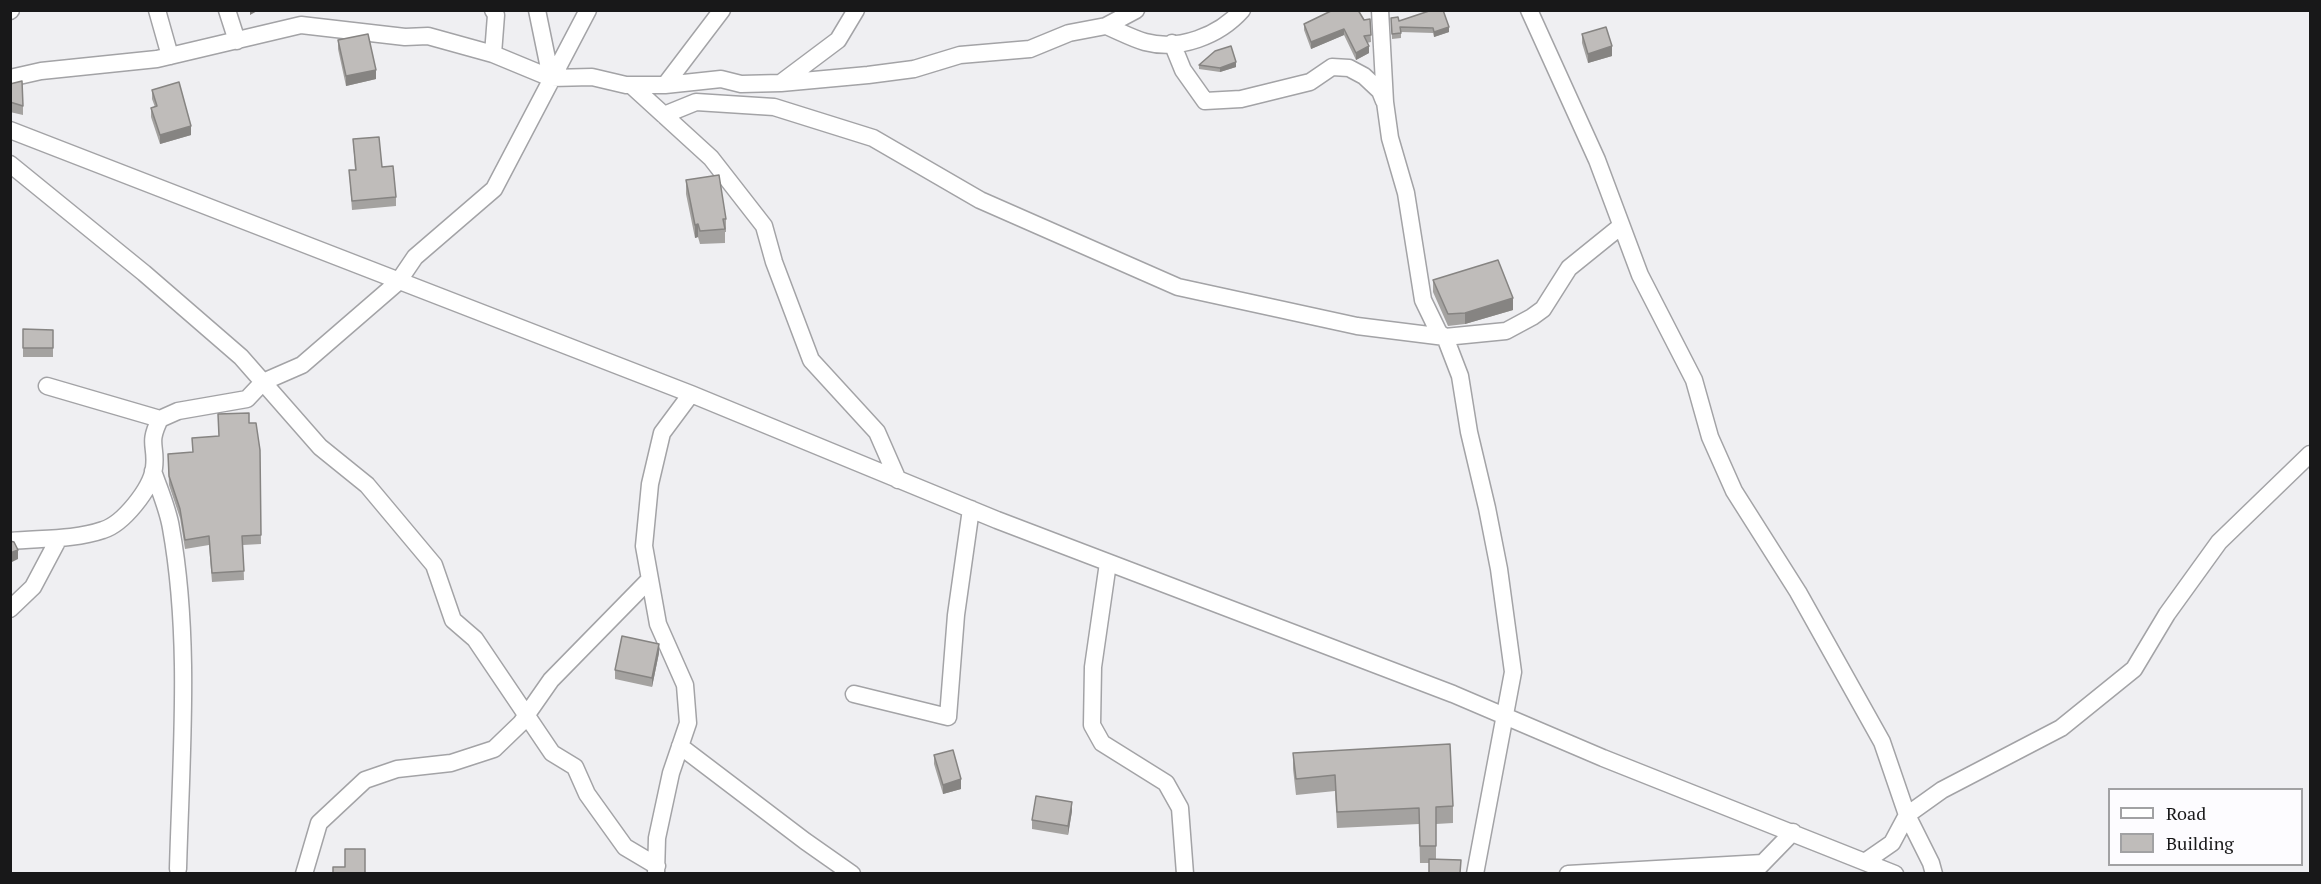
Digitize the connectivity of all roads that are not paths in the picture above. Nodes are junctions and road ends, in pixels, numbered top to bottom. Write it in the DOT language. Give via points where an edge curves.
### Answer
graph roads {
  1 [pos="157,10"];
  2 [pos="227,10"];
  3 [pos="493,10"];
  4 [pos="537,10"];
  5 [pos="588,10"];
  6 [pos="722,10"];
  7 [pos="856,10"];
  8 [pos="1136,10"];
  9 [pos="1242,10"];
  10 [pos="1380,10"];
  11 [pos="1529,10"];
  12 [pos="1106,26"];
  13 [pos="237,41"];
  14 [pos="1172,43"];
  15 [pos="494,54"];
  16 [pos="170,56"];
  17 [pos="10,78"];
  18 [pos="551,78"];
  19 [pos="781,83"];
  20 [pos="631,85"];
  21 [pos="665,85"];
  22 [pos="1385,102"];
  23 [pos="664,115"];
  24 [pos="10,130"];
  25 [pos="10,164"];
  26 [pos="1621,226"];
  27 [pos="398,282"];
  28 [pos="1445,336"];
  29 [pos="262,382"];
  30 [pos="47,386"];
  31 [pos="691,394"];
  32 [pos="160,419"];
  33 [pos="2310,454"];
  34 [pos="153,471"];
  35 [pos="898,480"];
  36 [pos="971,509"];
  37 [pos="59,537"];
  38 [pos="10,541"];
  39 [pos="1108,563"];
  40 [pos="650,579"];
  41 [pos="10,609"];
  42 [pos="854,694"];
  43 [pos="526,716"];
  44 [pos="1504,716"];
  45 [pos="680,746"];
  46 [pos="1907,815"];
  47 [pos="1793,832"];
  48 [pos="1866,861"];
  49 [pos="1758,868"];
  50 [pos="178,869"];
  51 [pos="656,870"];
  52 [pos="304,873"];
  53 [pos="852,873"];
  54 [pos="1185,873"];
  55 [pos="1474,873"];
  56 [pos="1568,873"];
  57 [pos="1895,873"];
  58 [pos="1934,873"];
  1 -- 16 [label="street"];
  2 -- 13 [label="street"];
  3 -- 15 [label="street"];
  4 -- 18 [label="street"];
  5 -- 18 [label="street"];
  6 -- 21 [label="street"];
  7 -- 19 [label="street" via="838,40"];
  8 -- 12 [label="street"];
  9 -- 14 [label="street" via="1212,34"];
  10 -- 22 [label="street"];
  11 -- 26 [label="street" via="1597,160"];
  12 -- 14 [label="street" via="1146,42"];
  12 -- 19 [label="street" via="1069,33 1029,49 960,55 914,69"];
  13 -- 15 [label="street" via="301,25 428,36"];
  13 -- 16 [label="street"];
  14 -- 22 [label="street" via="1183,70 1205,101 1241,99 1310,82 1332,67 1349,68 1364,76 1380,91"];
  15 -- 18 [label="street"];
  16 -- 17 [label="street"];
  18 -- 20 [label="street" via="592,77"];
  18 -- 27 [label="street" via="494,189 415,257"];
  19 -- 21 [label="street" via="700,79"];
  20 -- 21 [label="street"];
  20 -- 23 [label="street"];
  22 -- 28 [label="street" via="1390,138 1406,193 1423,300 1439,333"];
  23 -- 28 [label="street" via="696,102 774,107 873,138 980,200 1178,287 1357,326"];
  23 -- 35 [label="street" via="711,158 764,226 811,360 877,432"];
  24 -- 27 [label="street"];
  25 -- 29 [label="street" via="144,273 241,357"];
  26 -- 28 [label="street" via="1569,268 1543,309 1532,317 1506,331"];
  26 -- 46 [label="street" via="1640,275 1694,380 1710,437 1734,491 1798,592 1882,742"];
  27 -- 29 [label="street" via="302,365"];
  27 -- 31 [label="street"];
  28 -- 44 [label="street" via="1460,376 1499,569 1513,672"];
  29 -- 32 [label="street" via="247,399 178,411"];
  29 -- 43 [label="street" via="320,447 367,485 434,565 453,620 475,639"];
  30 -- 32 [label="street"];
  31 -- 35 [label="street"];
  31 -- 40 [label="street" via="662,433 650,484 644,546"];
  32 -- 34 [label="street" via="152,436"];
  33 -- 46 [label="street" via="2219,542 2167,614 2134,669 2114,687 2061,728 1942,790"];
  34 -- 37 [label="street" via="146,492 105,530"];
  34 -- 50 [label="street" via="171,526 181,610"];
  35 -- 36 [label="street"];
  36 -- 39 [label="street"];
  36 -- 42 [label="street" via="956,615 948,717"];
  37 -- 38 [label="street"];
  37 -- 41 [label="street" via="33,587"];
  39 -- 44 [label="street"];
  39 -- 54 [label="street" via="1093,667 1092,725 1102,743 1166,783 1180,808"];
  40 -- 43 [label="street" via="551,680"];
  40 -- 45 [label="street" via="658,624 685,685 688,723"];
  43 -- 51 [label="street" via="552,753 575,767 587,794 625,847"];
  43 -- 52 [label="street" via="494,749 451,763 397,769 365,780 319,823"];
  44 -- 47 [label="street"];
  44 -- 55 [label="street"];
  45 -- 51 [label="street" via="657,837"];
  45 -- 53 [label="street"];
  46 -- 48 [label="street" via="1892,843"];
  46 -- 58 [label="street"];
  47 -- 48 [label="street"];
  47 -- 49 [label="street"];
  48 -- 57 [label="street"];
  49 -- 56 [label="street"];
}
